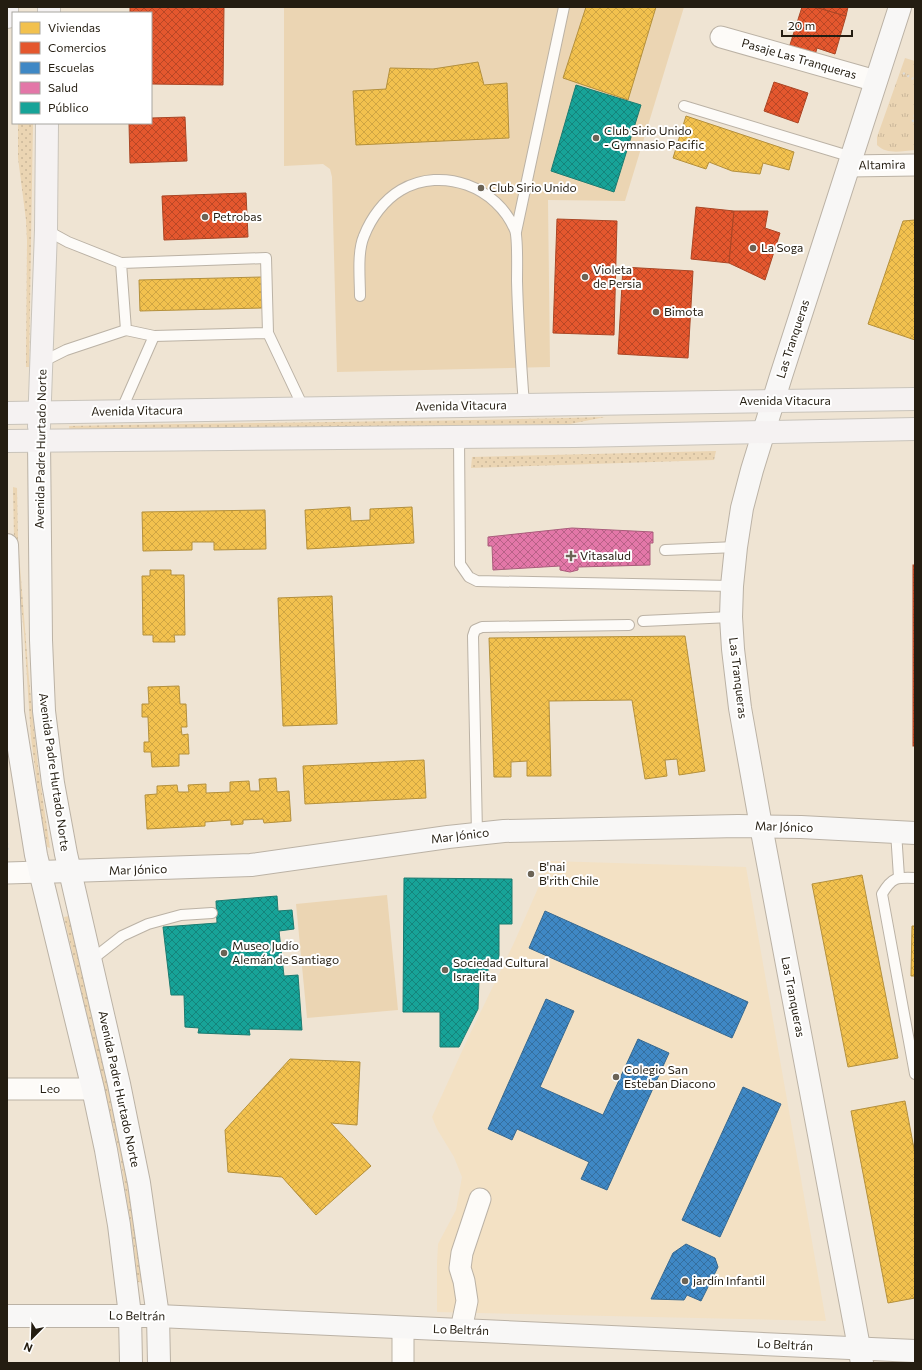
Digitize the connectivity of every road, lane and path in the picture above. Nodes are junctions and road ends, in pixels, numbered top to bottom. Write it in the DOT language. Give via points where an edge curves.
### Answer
graph roads {
  1 [pos="7,7"];
  2 [pos="564,7"];
  3 [pos="900,7"];
  4 [pos="7,17"];
  5 [pos="721,37"];
  6 [pos="876,82"];
  7 [pos="684,106"];
  8 [pos="915,115"];
  9 [pos="915,121"];
  10 [pos="47,124"];
  11 [pos="851,161"];
  12 [pos="915,165"];
  13 [pos="46,230"];
  14 [pos="516,232"];
  15 [pos="121,263"];
  16 [pos="360,296"];
  17 [pos="126,330"];
  18 [pos="268,333"];
  19 [pos="154,336"];
  20 [pos="42,362"];
  21 [pos="915,399"];
  22 [pos="774,401"];
  23 [pos="524,405"];
  24 [pos="304,409"];
  25 [pos="121,411"];
  26 [pos="7,413"];
  27 [pos="39,413"];
  28 [pos="915,429"];
  29 [pos="764,432"];
  30 [pos="459,437"];
  31 [pos="39,440"];
  32 [pos="7,441"];
  33 [pos="7,545"];
  34 [pos="736,547"];
  35 [pos="665,550"];
  36 [pos="7,557"];
  37 [pos="732,586"];
  38 [pos="8,609"];
  39 [pos="731,617"];
  40 [pos="643,621"];
  41 [pos="629,625"];
  42 [pos="761,826"];
  43 [pos="905,832"];
  44 [pos="477,834"];
  45 [pos="40,872"];
  46 [pos="70,872"];
  47 [pos="7,873"];
  48 [pos="899,877"];
  49 [pos="915,878"];
  50 [pos="212,913"];
  51 [pos="90,961"];
  52 [pos="911,1031"];
  53 [pos="915,1074"];
  54 [pos="7,1089"];
  55 [pos="93,1089"];
  56 [pos="480,1199"];
  57 [pos="130,1315"];
  58 [pos="7,1316"];
  59 [pos="158,1316"];
  60 [pos="403,1328"];
  61 [pos="461,1330"];
  62 [pos="915,1351"];
  63 [pos="860,1356"];
  64 [pos="131,1363"];
  65 [pos="159,1363"];
  66 [pos="403,1363"];
  1 -- 4 [label="main road"];
  2 -- 14 [label="lane"];
  3 -- 6 [label="street, Las Tranqueras"];
  5 -- 6 [label="street, Pasaje Las Tranqueras"];
  6 -- 11 [label="street, Las Tranqueras"];
  7 -- 11 [label="lane"];
  8 -- 9 [label="path"];
  10 -- 13 [label="main road, Avenida Padre Hurtado Norte"];
  11 -- 12 [label="street, Altamira"];
  11 -- 22 [label="street, Las Tranqueras"];
  13 -- 15 [label="lane" via="68,242"];
  13 -- 20 [label="main road, Avenida Padre Hurtado Norte"];
  14 -- 16 [label="lane" via="498,204 468,184 454,180 418,183 402,190 386,202 371,221 360,252"];
  14 -- 23 [label="lane"];
  15 -- 17 [label="lane"];
  15 -- 18 [label="lane" via="266,258"];
  17 -- 19 [label="lane"];
  17 -- 20 [label="lane" via="66,350"];
  18 -- 19 [label="lane"];
  18 -- 24 [label="lane"];
  19 -- 25 [label="lane"];
  20 -- 27 [label="main road, Avenida Padre Hurtado Norte"];
  21 -- 22 [label="main road, Avenida Vitacura"];
  22 -- 23 [label="main road, Avenida Vitacura"];
  22 -- 29 [label="street, Las Tranqueras"];
  23 -- 24 [label="main road, Avenida Vitacura"];
  24 -- 25 [label="main road, Avenida Vitacura"];
  25 -- 27 [label="main road, Avenida Vitacura"];
  26 -- 27 [label="main road, Avenida Vitacura"];
  27 -- 31 [label="main road, Avenida Padre Hurtado Norte"];
  28 -- 29 [label="main road"];
  29 -- 30 [label="main road"];
  29 -- 34 [label="street, Las Tranqueras" via="742,508"];
  30 -- 31 [label="main road"];
  30 -- 37 [label="lane" via="460,564 469,577 477,581"];
  31 -- 32 [label="main road"];
  31 -- 46 [label="street, Avenida Padre Hurtado Norte" via="44,711 53,783"];
  33 -- 36 [label="street"];
  34 -- 35 [label="lane"];
  34 -- 37 [label="street, Las Tranqueras"];
  36 -- 38 [label="street"];
  37 -- 39 [label="street, Las Tranqueras"];
  38 -- 45 [label="street" via="13,712"];
  39 -- 40 [label="lane"];
  39 -- 42 [label="street, Las Tranqueras" via="736,681"];
  41 -- 44 [label="lane" via="482,627 475,630 473,636"];
  42 -- 43 [label="street, Mar Jónico"];
  42 -- 44 [label="street, Mar Jónico" via="504,831"];
  42 -- 63 [label="street, Las Tranqueras"];
  43 -- 48 [label="lane"];
  44 -- 46 [label="street, Mar Jónico" via="251,865"];
  45 -- 46 [label="street, Mar Jónico"];
  45 -- 47 [label="street, Mar Jónico"];
  45 -- 55 [label="street"];
  46 -- 51 [label="street, Avenida Padre Hurtado Norte"];
  48 -- 49 [label="lane"];
  48 -- 52 [label="lane" via="888,885 882,894"];
  50 -- 51 [label="lane" via="181,915 148,924 122,936"];
  51 -- 59 [label="street, Avenida Padre Hurtado Norte" via="139,1183"];
  52 -- 53 [label="lane"];
  54 -- 55 [label="street, Leo"];
  55 -- 57 [label="street" via="119,1224"];
  56 -- 61 [label="street" via="462,1253 460,1268 467,1301"];
  57 -- 58 [label="street, Lo Beltrán"];
  57 -- 59 [label="street, Lo Beltrán"];
  57 -- 64 [label="street"];
  59 -- 60 [label="street, Lo Beltrán"];
  59 -- 65 [label="street, Avenida Padre Hurtado Norte"];
  60 -- 61 [label="street, Lo Beltrán"];
  60 -- 66 [label="street"];
  61 -- 63 [label="street, Lo Beltrán"];
  62 -- 63 [label="street, Lo Beltrán"];
}
